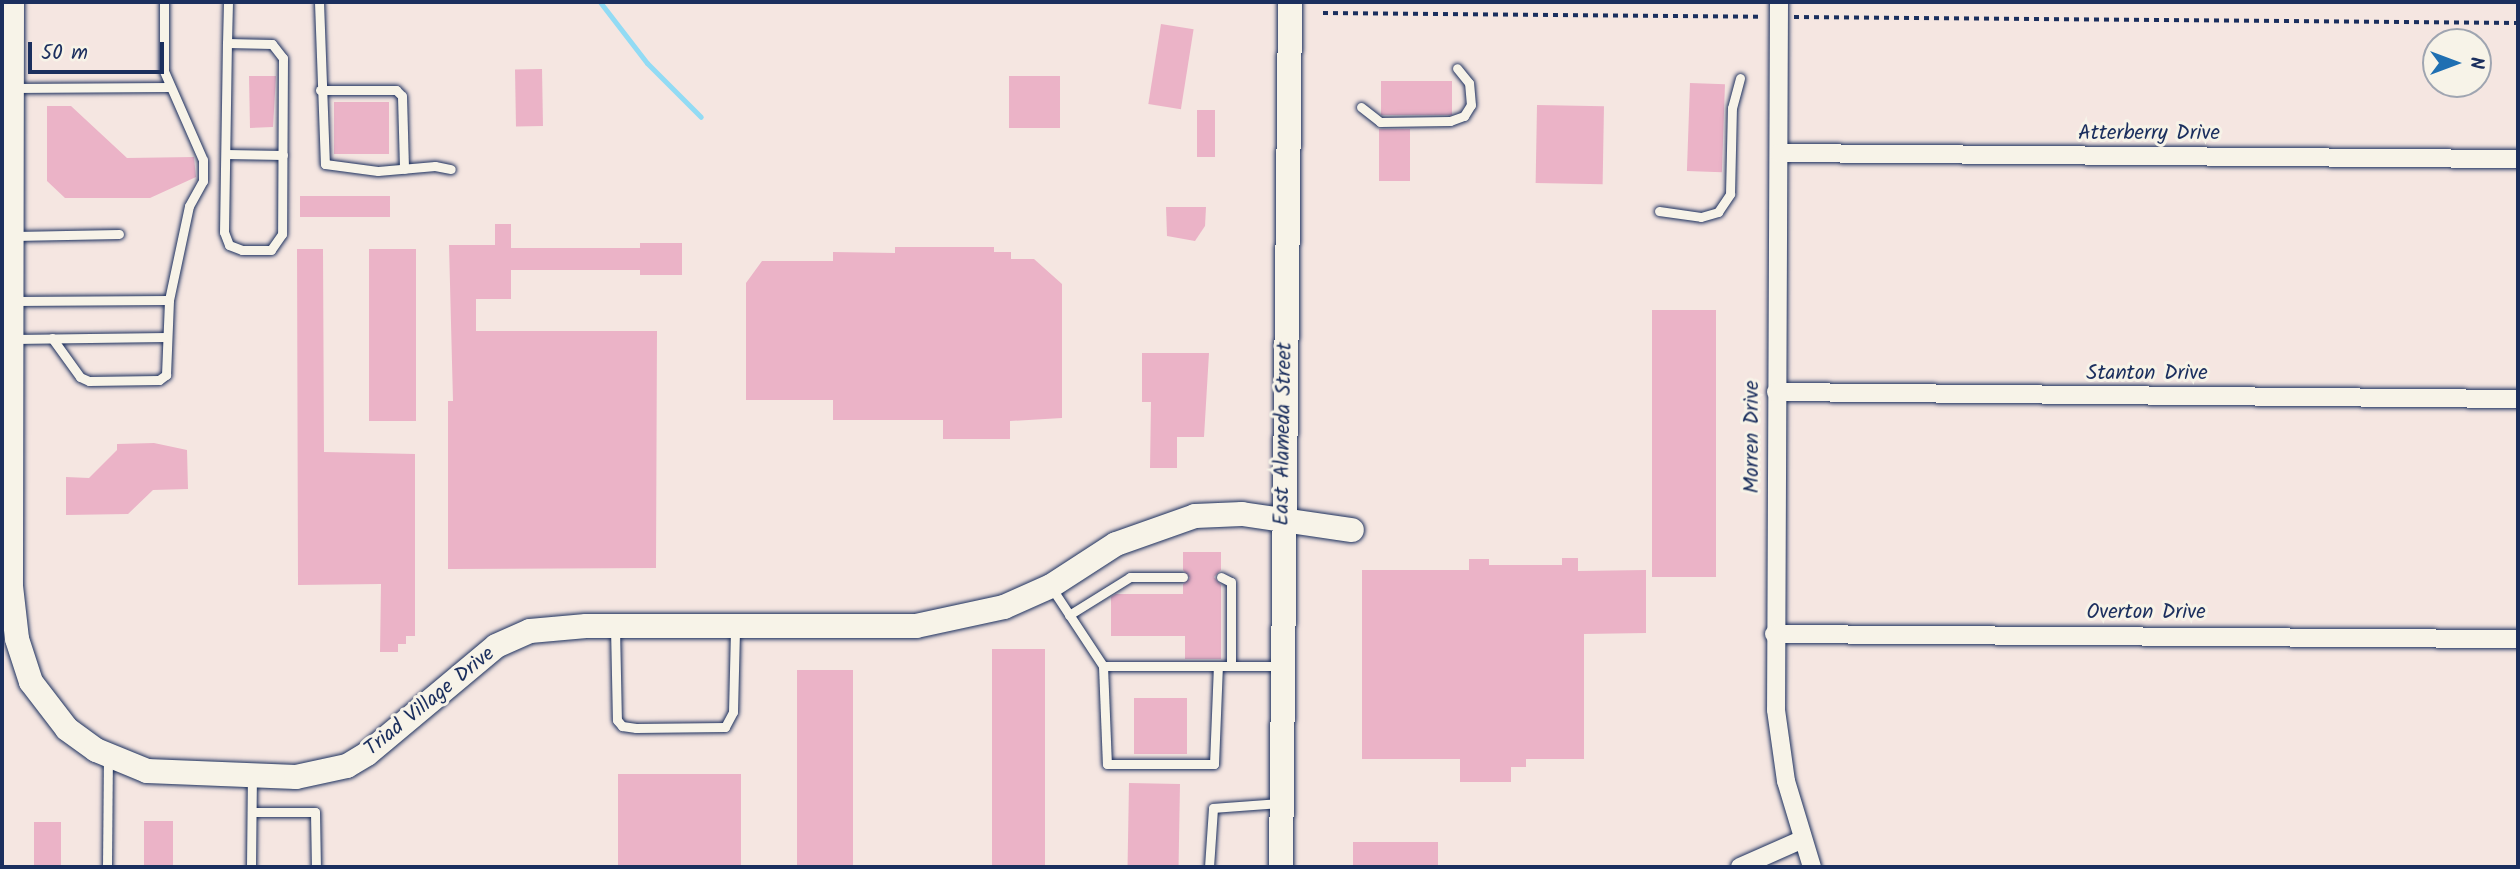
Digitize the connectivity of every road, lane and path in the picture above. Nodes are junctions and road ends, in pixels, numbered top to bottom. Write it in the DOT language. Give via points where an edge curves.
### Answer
graph roads {
  1 [pos="12,2"];
  2 [pos="164,2"];
  3 [pos="228,2"];
  4 [pos="319,2"];
  5 [pos="1290,2"];
  6 [pos="1779,9"];
  7 [pos="1323,13"];
  8 [pos="2518,23"];
  9 [pos="227,43"];
  10 [pos="1457,68"];
  11 [pos="1740,78"];
  12 [pos="169,86"];
  13 [pos="13,88"];
  14 [pos="320,90"];
  15 [pos="1361,107"];
  16 [pos="1779,153"];
  17 [pos="226,154"];
  18 [pos="283,155"];
  19 [pos="2518,159"];
  20 [pos="404,169"];
  21 [pos="451,169"];
  22 [pos="1659,211"];
  23 [pos="119,234"];
  24 [pos="7,236"];
  25 [pos="169,300"];
  26 [pos="12,301"];
  27 [pos="166,337"];
  28 [pos="52,338"];
  29 [pos="12,339"];
  30 [pos="1776,392"];
  31 [pos="2518,399"];
  32 [pos="1283,518"];
  33 [pos="1352,530"];
  34 [pos="1183,577"];
  35 [pos="1225,577"];
  36 [pos="7,586"];
  37 [pos="1051,586"];
  38 [pos="1069,615"];
  39 [pos="615,626"];
  40 [pos="735,626"];
  41 [pos="1774,634"];
  42 [pos="2518,639"];
  43 [pos="1103,666"];
  44 [pos="1218,666"];
  45 [pos="1231,666"];
  46 [pos="1282,666"];
  47 [pos="108,756"];
  48 [pos="253,777"];
  49 [pos="1281,803"];
  50 [pos="252,812"];
  51 [pos="1801,840"];
  52 [pos="107,867"];
  53 [pos="251,867"];
  54 [pos="316,867"];
  55 [pos="1209,867"];
  56 [pos="1281,867"];
  57 [pos="1740,867"];
  58 [pos="1812,867"];
  1 -- 13 [label="street, Triad Village Drive"];
  2 -- 12 [label="lane" via="164,71"];
  3 -- 9 [label="lane"];
  4 -- 14 [label="lane"];
  5 -- 32 [label="street, East Alameda Street"];
  6 -- 7 [label="path"];
  6 -- 8 [label="path"];
  6 -- 16 [label="street, Morren Drive"];
  9 -- 17 [label="lane"];
  9 -- 18 [label="lane" via="279,48 283,58"];
  10 -- 15 [label="lane" via="1469,83 1471,105 1464,117 1380,122"];
  11 -- 22 [label="lane" via="1732,108 1730,194 1718,212 1701,217"];
  12 -- 13 [label="lane"];
  12 -- 25 [label="lane" via="203,160 203,181 189,206"];
  13 -- 24 [label="street, Triad Village Drive"];
  14 -- 20 [label="lane" via="325,164 378,172"];
  14 -- 20 [label="lane" via="396,90 402,96"];
  16 -- 19 [label="street, Atterberry Drive"];
  16 -- 30 [label="street, Morren Drive"];
  17 -- 18 [label="lane"];
  17 -- 18 [label="lane" via="224,232 229,245 242,250 271,250 279,244"];
  20 -- 21 [label="lane"];
  23 -- 24 [label="lane"];
  24 -- 26 [label="street, Triad Village Drive"];
  25 -- 26 [label="lane"];
  25 -- 27 [label="lane"];
  26 -- 29 [label="street, Triad Village Drive"];
  27 -- 28 [label="lane"];
  27 -- 28 [label="lane" via="164,378 89,382 80,377"];
  28 -- 29 [label="lane"];
  29 -- 36 [label="street, Triad Village Drive"];
  30 -- 31 [label="street, Stanton Drive"];
  30 -- 41 [label="street, Morren Drive"];
  32 -- 33 [label="street, Triad Village Drive"];
  32 -- 37 [label="street, Triad Village Drive" via="1195,516 1116,544"];
  32 -- 46 [label="street, East Alameda Street"];
  34 -- 38 [label="lane" via="1130,577"];
  35 -- 45 [label="lane"];
  36 -- 47 [label="street, Triad Village Drive" via="31,682 67,729"];
  37 -- 38 [label="lane"];
  37 -- 40 [label="street, Triad Village Drive" via="974,617 916,626"];
  38 -- 43 [label="lane"];
  39 -- 40 [label="street, Triad Village Drive"];
  39 -- 40 [label="lane" via="617,720 622,726 636,728 725,727 733,712"];
  39 -- 48 [label="street, Triad Village Drive" via="550,627 512,637 362,758 326,773"];
  41 -- 42 [label="street, Overton Drive"];
  41 -- 51 [label="street, Morren Drive" via="1781,750"];
  43 -- 44 [label="lane"];
  43 -- 44 [label="lane" via="1107,764 1214,764"];
  44 -- 45 [label="lane"];
  45 -- 46 [label="lane"];
  46 -- 49 [label="street, East Alameda Street"];
  47 -- 48 [label="street, Triad Village Drive" via="147,771"];
  47 -- 52 [label="lane"];
  48 -- 50 [label="lane"];
  49 -- 55 [label="lane" via="1213,808"];
  49 -- 56 [label="street, East Alameda Street"];
  50 -- 53 [label="lane"];
  50 -- 54 [label="lane" via="315,812"];
  51 -- 57 [label="street"];
  51 -- 58 [label="street, Morren Drive"];
}
